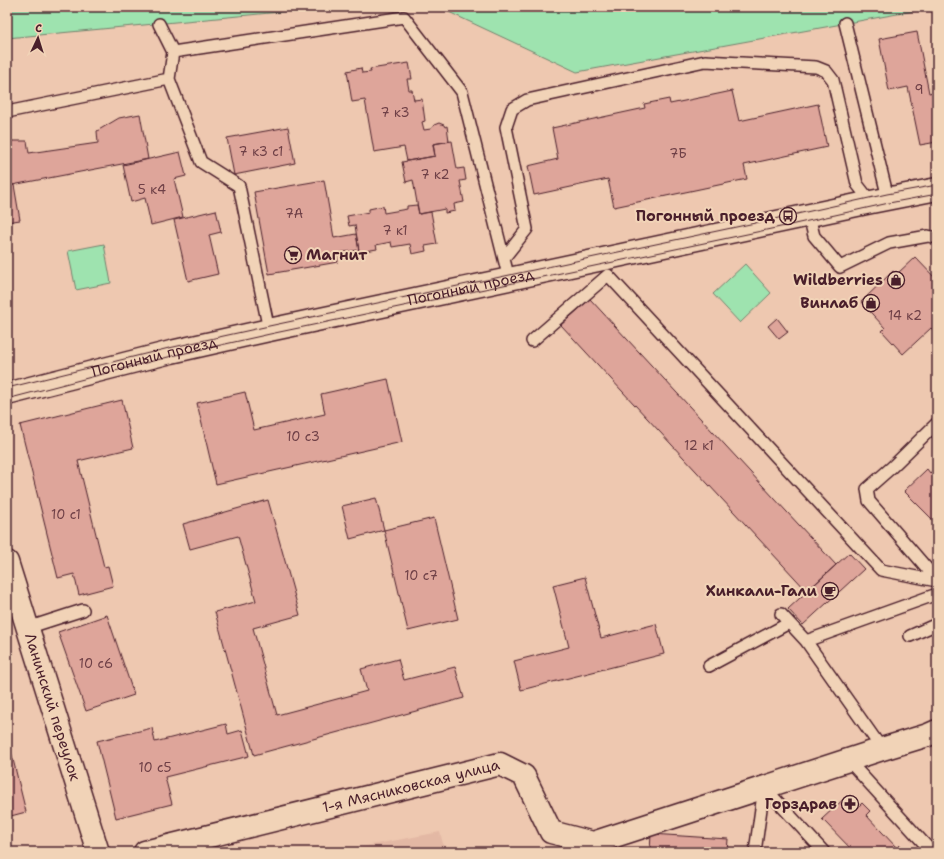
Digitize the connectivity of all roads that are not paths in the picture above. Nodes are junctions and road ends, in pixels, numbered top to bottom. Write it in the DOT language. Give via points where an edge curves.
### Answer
graph roads {
  1 [pos="845,23"];
  2 [pos="159,24"];
  3 [pos="172,52"];
  4 [pos="169,79"];
  5 [pos="7,112"];
  6 [pos="937,190"];
  7 [pos="880,200"];
  8 [pos="809,216"];
  9 [pos="937,238"];
  10 [pos="504,258"];
  11 [pos="509,279"];
  12 [pos="270,330"];
  13 [pos="532,341"];
  14 [pos="7,394"];
  15 [pos="937,423"];
  16 [pos="7,562"];
  17 [pos="937,580"];
  18 [pos="937,594"];
  19 [pos="83,610"];
  20 [pos="781,614"];
  21 [pos="789,623"];
  22 [pos="937,624"];
  23 [pos="27,628"];
  24 [pos="910,636"];
  25 [pos="806,641"];
  26 [pos="709,666"];
  27 [pos="937,731"];
  28 [pos="882,749"];
  29 [pos="848,760"];
  30 [pos="764,787"];
  31 [pos="554,842"];
  32 [pos="98,852"];
  33 [pos="145,852"];
  34 [pos="755,852"];
  35 [pos="824,852"];
  36 [pos="932,852"];
  1 -- 7 [label="lane"];
  2 -- 3 [label="lane"];
  3 -- 4 [label="lane"];
  3 -- 10 [label="lane" via="404,18 462,92"];
  4 -- 5 [label="lane"];
  4 -- 12 [label="lane" via="201,162 239,186"];
  6 -- 7 [label="street, Погонный проезд"];
  7 -- 8 [label="street, Погонный проезд"];
  7 -- 10 [label="lane" via="857,184 833,80 826,71 816,67 705,61 527,100 512,110 506,127 527,229"];
  8 -- 9 [label="lane" via="814,236 840,267 889,243 928,236"];
  8 -- 11 [label="street, Погонный проезд"];
  10 -- 11 [label="lane"];
  11 -- 12 [label="street, Погонный проезд"];
  12 -- 14 [label="street, Погонный проезд" via="171,352"];
  13 -- 17 [label="lane" via="608,276 881,570"];
  15 -- 17 [label="lane" via="867,489 869,501"];
  16 -- 23 [label="street, Ланинский переулок"];
  18 -- 25 [label="lane"];
  19 -- 23 [label="lane"];
  20 -- 21 [label="lane"];
  21 -- 25 [label="lane"];
  21 -- 26 [label="lane"];
  22 -- 24 [label="lane"];
  23 -- 32 [label="street, Ланинский переулок"];
  25 -- 28 [label="lane"];
  27 -- 28 [label="street, 1-я Мясниковская улица"];
  28 -- 29 [label="street, 1-я Мясниковская улица"];
  29 -- 30 [label="street, 1-я Мясниковская улица"];
  29 -- 36 [label="lane"];
  30 -- 31 [label="street, 1-я Мясниковская улица" via="593,843"];
  30 -- 34 [label="lane"];
  30 -- 35 [label="lane"];
  31 -- 33 [label="street, 1-я Мясниковская улица" via="524,776 500,764"];
}
